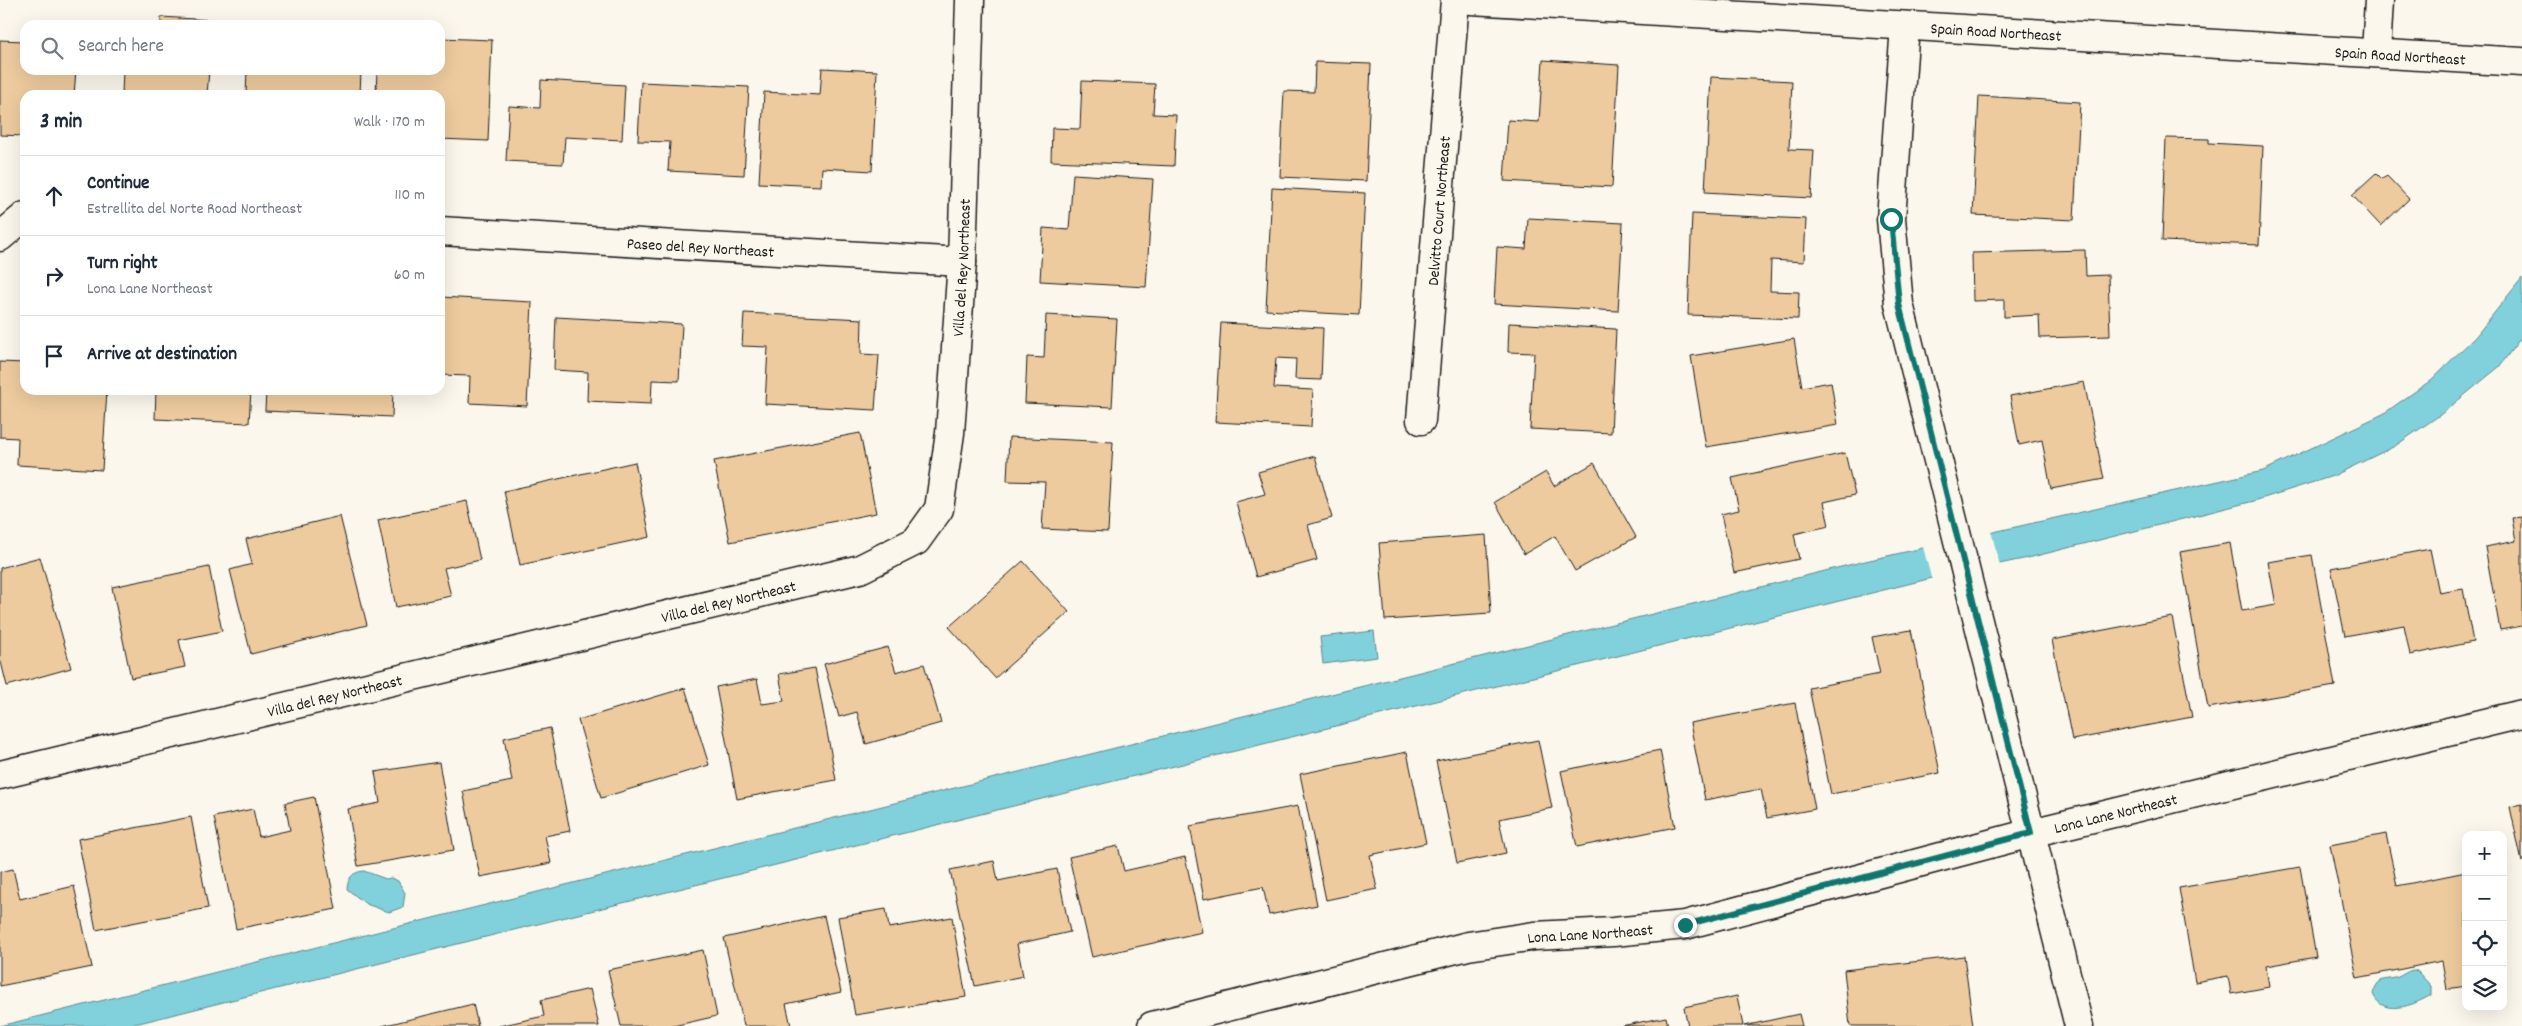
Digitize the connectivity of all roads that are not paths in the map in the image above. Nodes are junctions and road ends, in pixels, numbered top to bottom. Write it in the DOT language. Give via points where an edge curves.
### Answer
graph roads {
  1 [pos="970,0"];
  2 [pos="1455,0"];
  3 [pos="1471,0"];
  4 [pos="2379,0"];
  5 [pos="1905,26"];
  6 [pos="2376,53"];
  7 [pos="2522,62"];
  8 [pos="20,220"];
  9 [pos="445,231"];
  10 [pos="0,237"];
  11 [pos="962,262"];
  12 [pos="1421,420"];
  13 [pos="2522,714"];
  14 [pos="0,775"];
  15 [pos="2031,833"];
  16 [pos="1152,1026"];
  17 [pos="2079,1026"];
  1 -- 11 [label="street, Villa del Rey Northeast"];
  2 -- 12 [label="street, Delvitto Court Northeast"];
  3 -- 5 [label="street, Spain Road Northeast"];
  4 -- 6 [label="street"];
  5 -- 6 [label="street, Spain Road Northeast"];
  5 -- 15 [label="street" via="1891,219 1899,304"];
  6 -- 7 [label="street, Spain Road Northeast"];
  8 -- 10 [label="street"];
  9 -- 11 [label="street, Paseo del Rey Northeast"];
  11 -- 14 [label="street, Villa del Rey Northeast" via="950,433 939,509 916,541 860,569"];
  13 -- 15 [label="street, Lona Lane Northeast"];
  15 -- 16 [label="street, Lona Lane Northeast" via="1685,925 1534,936 1468,946"];
  15 -- 17 [label="street"];
}
